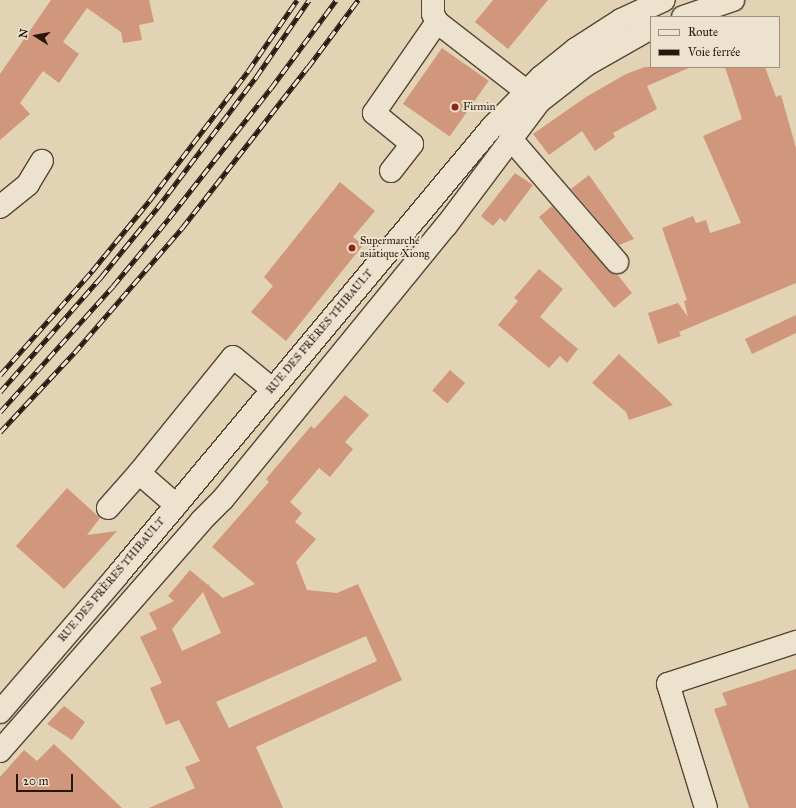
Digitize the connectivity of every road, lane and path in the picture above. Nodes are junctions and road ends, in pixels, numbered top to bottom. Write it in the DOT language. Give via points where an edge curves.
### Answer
graph roads {
  1 [pos="433,0"];
  2 [pos="733,0"];
  3 [pos="652,2"];
  4 [pos="687,10"];
  5 [pos="437,22"];
  6 [pos="650,29"];
  7 [pos="526,91"];
  8 [pos="510,138"];
  9 [pos="42,161"];
  10 [pos="391,171"];
  11 [pos="0,207"];
  12 [pos="617,262"];
  13 [pos="272,389"];
  14 [pos="139,473"];
  15 [pos="198,478"];
  16 [pos="223,499"];
  17 [pos="176,505"];
  18 [pos="108,508"];
  19 [pos="796,642"];
  20 [pos="56,647"];
  21 [pos="76,664"];
  22 [pos="3,707"];
  23 [pos="0,751"];
  24 [pos="706,808"];
  1 -- 5 [label="street" via="433,14"];
  2 -- 4 [label="street"];
  3 -- 7 [label="street, RUE DES FRÈRES THIBAULT" via="600,32"];
  5 -- 7 [label="street"];
  5 -- 10 [label="street" via="374,113 412,144"];
  6 -- 8 [label="street" via="586,66 540,101"];
  7 -- 13 [label="street, RUE DES FRÈRES THIBAULT" via="492,127"];
  8 -- 12 [label="street"];
  8 -- 16 [label="street" via="446,226"];
  9 -- 11 [label="street" via="28,184"];
  13 -- 14 [label="street" via="233,358"];
  13 -- 15 [label="street, RUE DES FRÈRES THIBAULT"];
  14 -- 17 [label="street"];
  14 -- 18 [label="street"];
  15 -- 16 [label="street"];
  15 -- 17 [label="street, RUE DES FRÈRES THIBAULT"];
  16 -- 21 [label="street"];
  17 -- 20 [label="street, RUE DES FRÈRES THIBAULT"];
  19 -- 24 [label="street" via="668,684"];
  20 -- 21 [label="street, RUE DES FRÈRES THIBAULT"];
  20 -- 22 [label="street, RUE DES FRÈRES THIBAULT"];
  21 -- 23 [label="street"];
}
